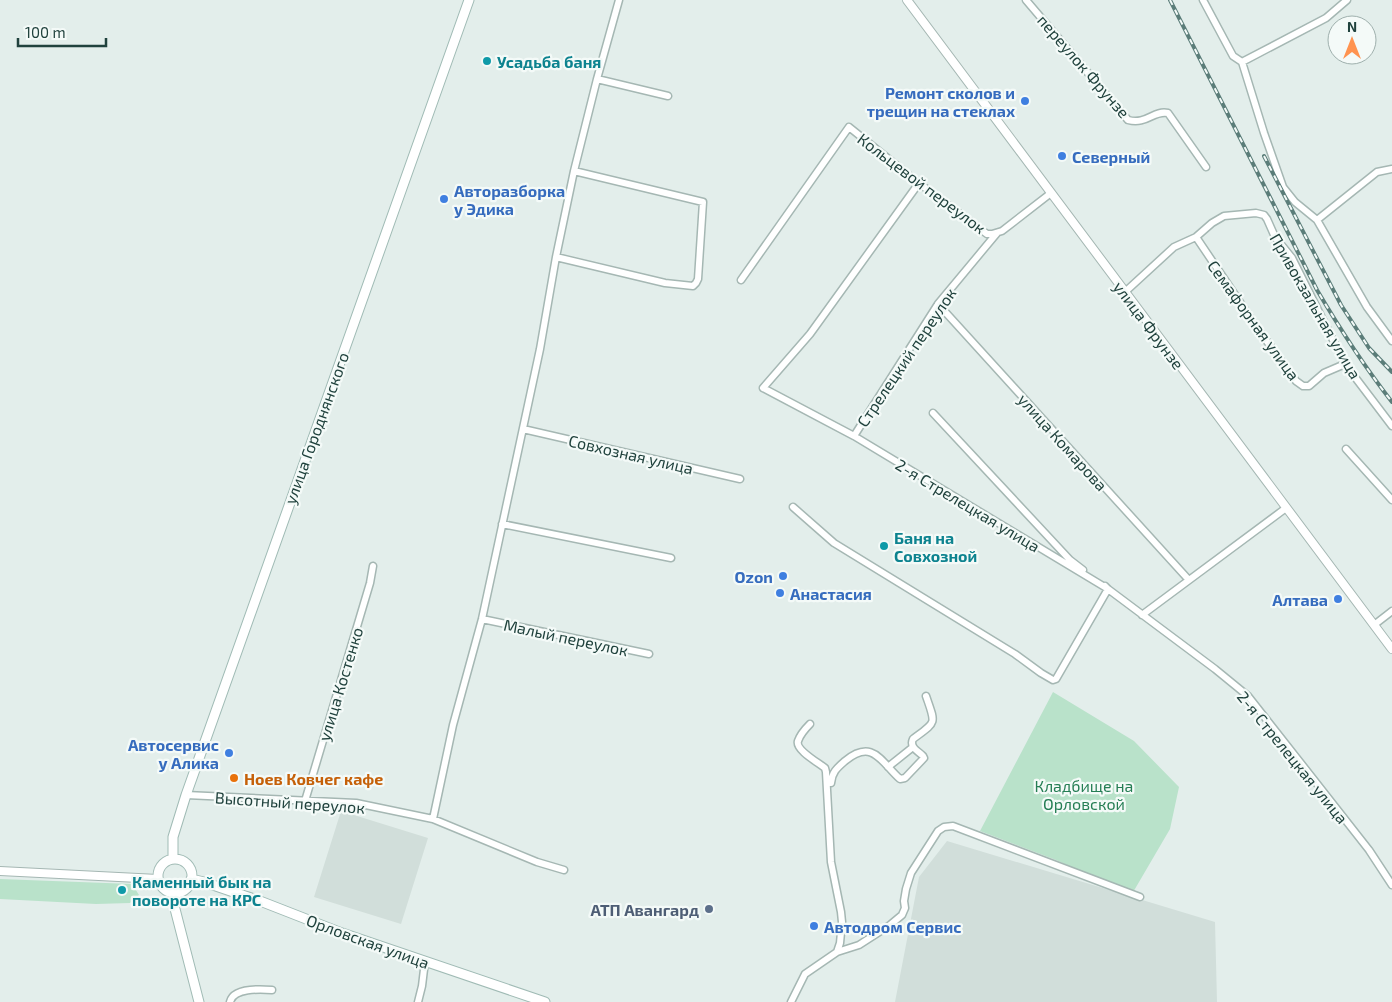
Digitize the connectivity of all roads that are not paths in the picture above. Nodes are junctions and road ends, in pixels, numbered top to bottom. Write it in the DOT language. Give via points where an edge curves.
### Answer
graph roads {
  1 [pos="469,0"];
  2 [pos="619,0"];
  3 [pos="907,0"];
  4 [pos="1026,0"];
  5 [pos="1203,0"];
  6 [pos="1347,0"];
  7 [pos="1242,62"];
  8 [pos="597,79"];
  9 [pos="668,96"];
  10 [pos="1206,167"];
  11 [pos="1392,169"];
  12 [pos="574,171"];
  13 [pos="919,183"];
  14 [pos="1051,193"];
  15 [pos="1317,220"];
  16 [pos="997,233"];
  17 [pos="1196,238"];
  18 [pos="556,257"];
  19 [pos="741,280"];
  20 [pos="1125,292"];
  21 [pos="938,304"];
  22 [pos="1392,341"];
  23 [pos="1345,364"];
  24 [pos="933,414"];
  25 [pos="1392,426"];
  26 [pos="523,429"];
  27 [pos="854,436"];
  28 [pos="1346,449"];
  29 [pos="740,479"];
  30 [pos="1392,500"];
  31 [pos="793,507"];
  32 [pos="1286,508"];
  33 [pos="502,524"];
  34 [pos="671,558"];
  35 [pos="373,566"];
  36 [pos="1188,579"];
  37 [pos="1108,589"];
  38 [pos="1392,611"];
  39 [pos="1142,615"];
  40 [pos="482,620"];
  41 [pos="1374,625"];
  42 [pos="1392,649"];
  43 [pos="649,654"];
  44 [pos="926,696"];
  45 [pos="810,724"];
  46 [pos="912,747"];
  47 [pos="888,767"];
  48 [pos="825,768"];
  49 [pos="835,770"];
  50 [pos="828,791"];
  51 [pos="186,795"];
  52 [pos="305,801"];
  53 [pos="434,819"];
  54 [pos="173,859"];
  55 [pos="564,870"];
  56 [pos="0,871"];
  57 [pos="158,879"];
  58 [pos="191,879"];
  59 [pos="1392,885"];
  60 [pos="173,892"];
  61 [pos="1140,897"];
  62 [pos="837,952"];
  63 [pos="425,962"];
  64 [pos="272,990"];
  65 [pos="199,1002"];
  66 [pos="230,1002"];
  67 [pos="418,1002"];
  68 [pos="542,1002"];
  69 [pos="791,1002"];
  1 -- 51 [label="main road, улица Городнянского"];
  2 -- 8 [label="street"];
  3 -- 14 [label="street, улица Фрунзе"];
  4 -- 10 [label="street, переулок Фрунзе" via="1128,120 1144,121 1160,113 1168,113"];
  5 -- 7 [label="street" via="1234,56"];
  6 -- 7 [label="street" via="1326,18"];
  7 -- 15 [label="street" via="1283,187"];
  8 -- 9 [label="street"];
  8 -- 12 [label="street"];
  11 -- 15 [label="street" via="1377,172"];
  12 -- 18 [label="street"];
  12 -- 18 [label="street" via="703,202 698,279 692,286 665,283"];
  13 -- 16 [label="street, Кольцевой переулок" via="984,232"];
  13 -- 19 [label="street, Кольцевой переулок" via="849,127"];
  13 -- 27 [label="street, 2-я Стрелецкая улица" via="810,334 763,388"];
  14 -- 16 [label="street, Кольцевой переулок"];
  14 -- 20 [label="street, улица Фрунзе"];
  15 -- 22 [label="street" via="1367,307"];
  16 -- 21 [label="street, Стрелецкий переулок"];
  17 -- 20 [label="street" via="1174,246"];
  17 -- 23 [label="street, Семафорная улица" via="1296,381 1309,386 1324,372"];
  17 -- 23 [label="street, Привокзальная улица" via="1224,216 1256,212 1266,217 1275,237 1292,258"];
  18 -- 26 [label="street"];
  20 -- 32 [label="street, улица Фрунзе"];
  21 -- 27 [label="street, Стрелецкий переулок"];
  21 -- 36 [label="street, улица Комарова"];
  23 -- 25 [label="street, Привокзальная улица"];
  24 -- 37 [label="street, 2-я Стрелецкая улица" via="1070,560"];
  26 -- 29 [label="street, Совхозная улица"];
  26 -- 33 [label="street"];
  27 -- 37 [label="street, 2-я Стрелецкая улица"];
  28 -- 30 [label="street"];
  31 -- 37 [label="street" via="834,543 1053,680"];
  32 -- 36 [label="street"];
  32 -- 41 [label="street, улица Фрунзе"];
  33 -- 34 [label="street"];
  33 -- 40 [label="street"];
  35 -- 52 [label="street, улица Костенко"];
  36 -- 39 [label="street"];
  37 -- 39 [label="street, 2-я Стрелецкая улица"];
  38 -- 41 [label="street"];
  39 -- 59 [label="street, 2-я Стрелецкая улица" via="1248,696 1369,850"];
  40 -- 43 [label="street, Малый переулок"];
  40 -- 53 [label="street" via="453,725"];
  41 -- 42 [label="street, улица Фрунзе"];
  44 -- 46 [label="street" via="933,722 913,739"];
  45 -- 48 [label="street" via="798,746"];
  46 -- 47 [label="street"];
  46 -- 47 [label="street" via="924,758 905,778 898,778"];
  47 -- 49 [label="street" via="866,751 850,757"];
  48 -- 49 [label="street"];
  48 -- 50 [label="street"];
  49 -- 50 [label="street"];
  50 -- 62 [label="street" via="831,862 842,922"];
  51 -- 52 [label="street, Высотный переулок"];
  51 -- 54 [label="main road, улица Городнянского" via="173,837"];
  52 -- 53 [label="street, Высотный переулок" via="356,804"];
  53 -- 55 [label="street, Высотный переулок"];
  54 -- 57 [label="main road" via="164,862 158,871"];
  54 -- 58 [label="main road" via="189,866"];
  56 -- 57 [label="street"];
  57 -- 60 [label="main road" via="162,887"];
  58 -- 60 [label="main road" via="183,890"];
  58 -- 63 [label="main road, Орловская улица"];
  60 -- 65 [label="main road"];
  61 -- 62 [label="street" via="948,826 938,831 911,873 902,915 859,945"];
  62 -- 69 [label="street" via="806,974"];
  63 -- 67 [label="street"];
  63 -- 68 [label="main road, Орловская улица"];
  64 -- 66 [label="street" via="240,992 231,997"];
}
